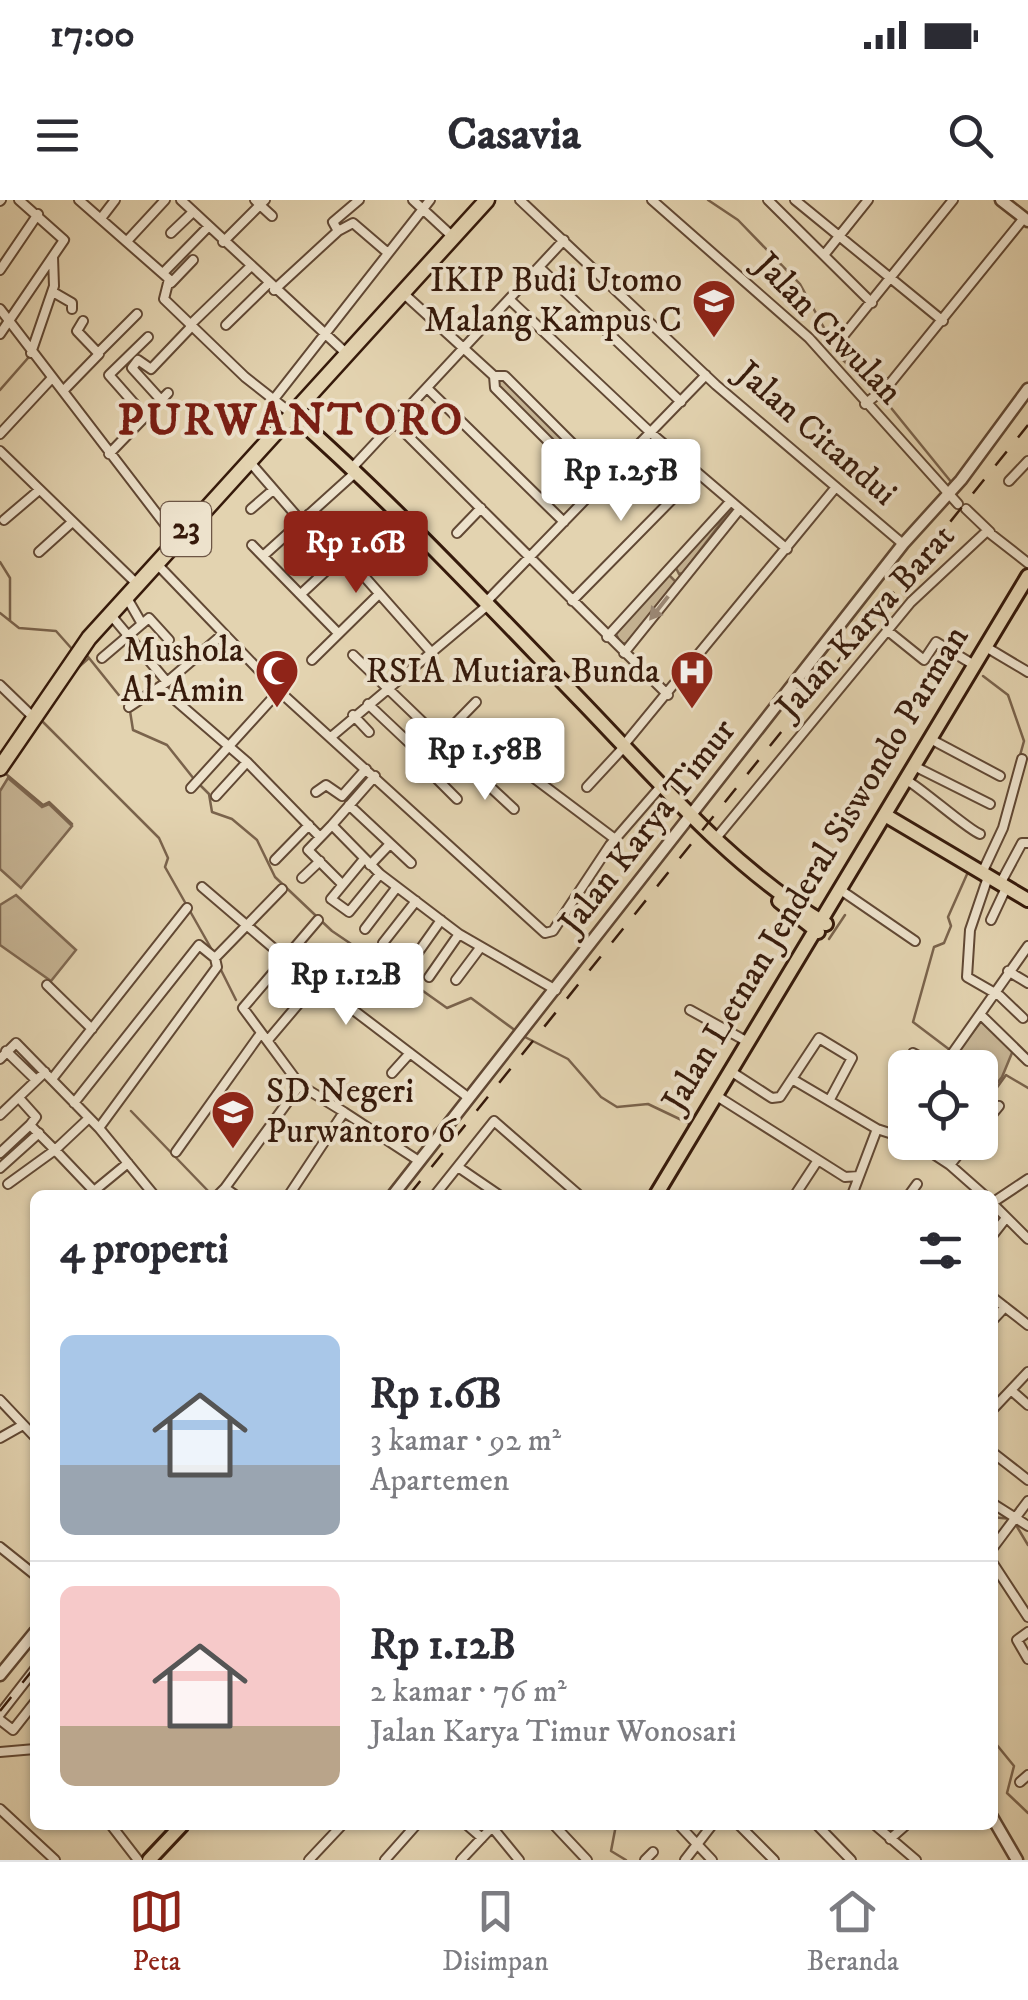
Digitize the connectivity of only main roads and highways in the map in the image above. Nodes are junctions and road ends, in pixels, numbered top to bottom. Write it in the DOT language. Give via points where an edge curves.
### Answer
graph roads {
  1 [pos="486,200"];
  2 [pos="292,414"];
  3 [pos="1028,576"];
  4 [pos="1028,588"];
  5 [pos="0,768"];
  6 [pos="890,818"];
  7 [pos="1028,900"];
  8 [pos="819,927"];
  9 [pos="671,1176"];
  10 [pos="660,1190"];
  11 [pos="666,1190"];
  12 [pos="177,1830"];
  13 [pos="189,1830"];
  14 [pos="149,1860"];
  15 [pos="161,1860"];
  1 -- 2 [label="highway, 23"];
  2 -- 5 [label="highway, 23" via="110,614"];
  2 -- 8 [label="main road" via="765,887"];
  3 -- 8 [label="main road, Jalan Letnan Jenderal Siswondo Parman"];
  4 -- 6 [label="main road, Jalan Letnan Jenderal Siswondo Parman"];
  6 -- 7 [label="main road"];
  6 -- 8 [label="main road, Jalan Letnan Jenderal Siswondo Parman"];
  8 -- 9 [label="main road, Jalan Letnan Jenderal Siswondo Parman"];
  8 -- 9 [label="main road, Jalan Letnan Jenderal Siswondo Parman"];
  9 -- 10 [label="main road, Jalan Letnan Jenderal Siswondo Parman"];
  9 -- 11 [label="main road, Jalan Letnan Jenderal Siswondo Parman"];
  12 -- 14 [label="main road"];
  13 -- 15 [label="main road"];
}
